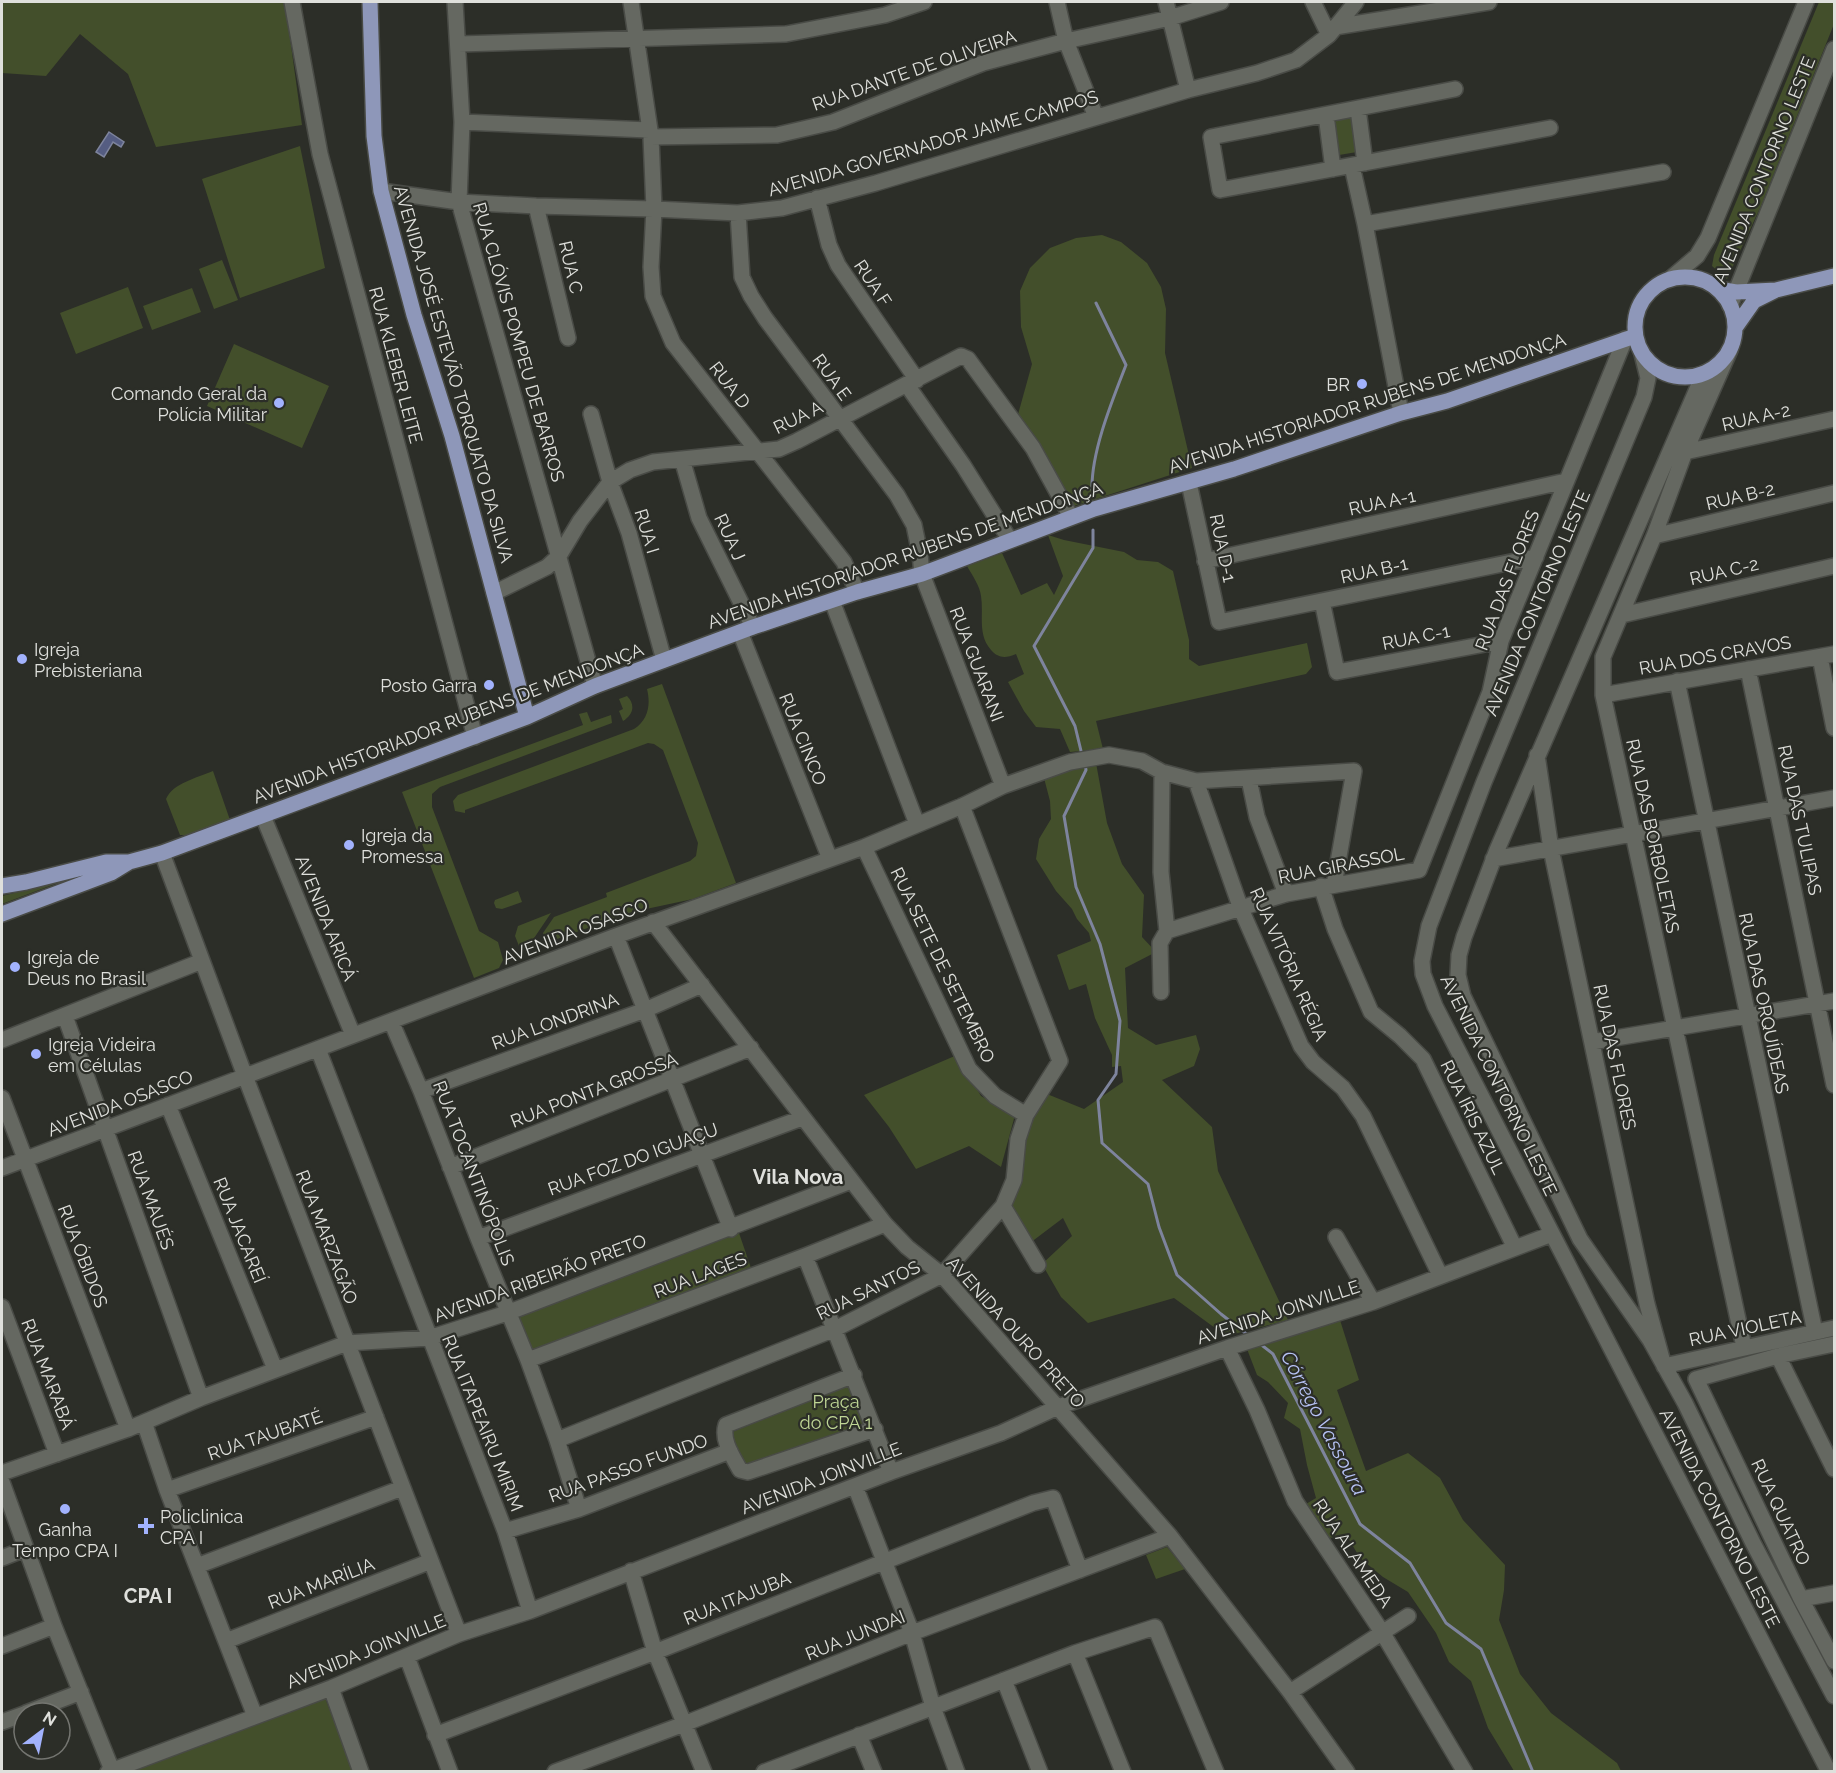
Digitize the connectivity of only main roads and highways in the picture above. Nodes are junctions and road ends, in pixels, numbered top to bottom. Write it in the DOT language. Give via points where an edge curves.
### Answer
graph roads {
  1 [pos="370,2"];
  2 [pos="1834,276"];
  3 [pos="1776,290"];
  4 [pos="1733,299"];
  5 [pos="1735,328"];
  6 [pos="1630,338"];
  7 [pos="527,717"];
  8 [pos="129,862"];
  9 [pos="26,882"];
  10 [pos="2,886"];
  11 [pos="23,906"];
  12 [pos="2,914"];
  1 -- 7 [label="main road, AVENIDA JOSÉ ESTEVÃO TORQUATO DA SILVA" via="374,136 381,191"];
  2 -- 3 [label="main road"];
  3 -- 4 [label="main road"];
  3 -- 5 [label="main road" via="1754,301"];
  4 -- 5 [label="main road"];
  4 -- 6 [label="main road" via="1697,278 1670,279 1642,301"];
  5 -- 6 [label="main road" via="1730,350 1722,361 1704,373 1683,377 1653,366"];
  6 -- 7 [label="main road, AVENIDA HISTORIADOR RUBENS DE MENDONÇA" via="1189,483 1071,517 922,574 858,592 664,660"];
  7 -- 8 [label="main road, AVENIDA HISTORIADOR RUBENS DE MENDONÇA"];
  8 -- 9 [label="main road, AVENIDA HISTORIADOR RUBENS DE MENDONÇA" via="116,860"];
  8 -- 11 [label="main road, AVENIDA HISTORIADOR RUBENS DE MENDONÇA" via="111,873"];
  9 -- 10 [label="main road, AVENIDA HISTORIADOR RUBENS DE MENDONÇA"];
  9 -- 11 [label="main road"];
  11 -- 12 [label="main road, AVENIDA HISTORIADOR RUBENS DE MENDONÇA"];
}
